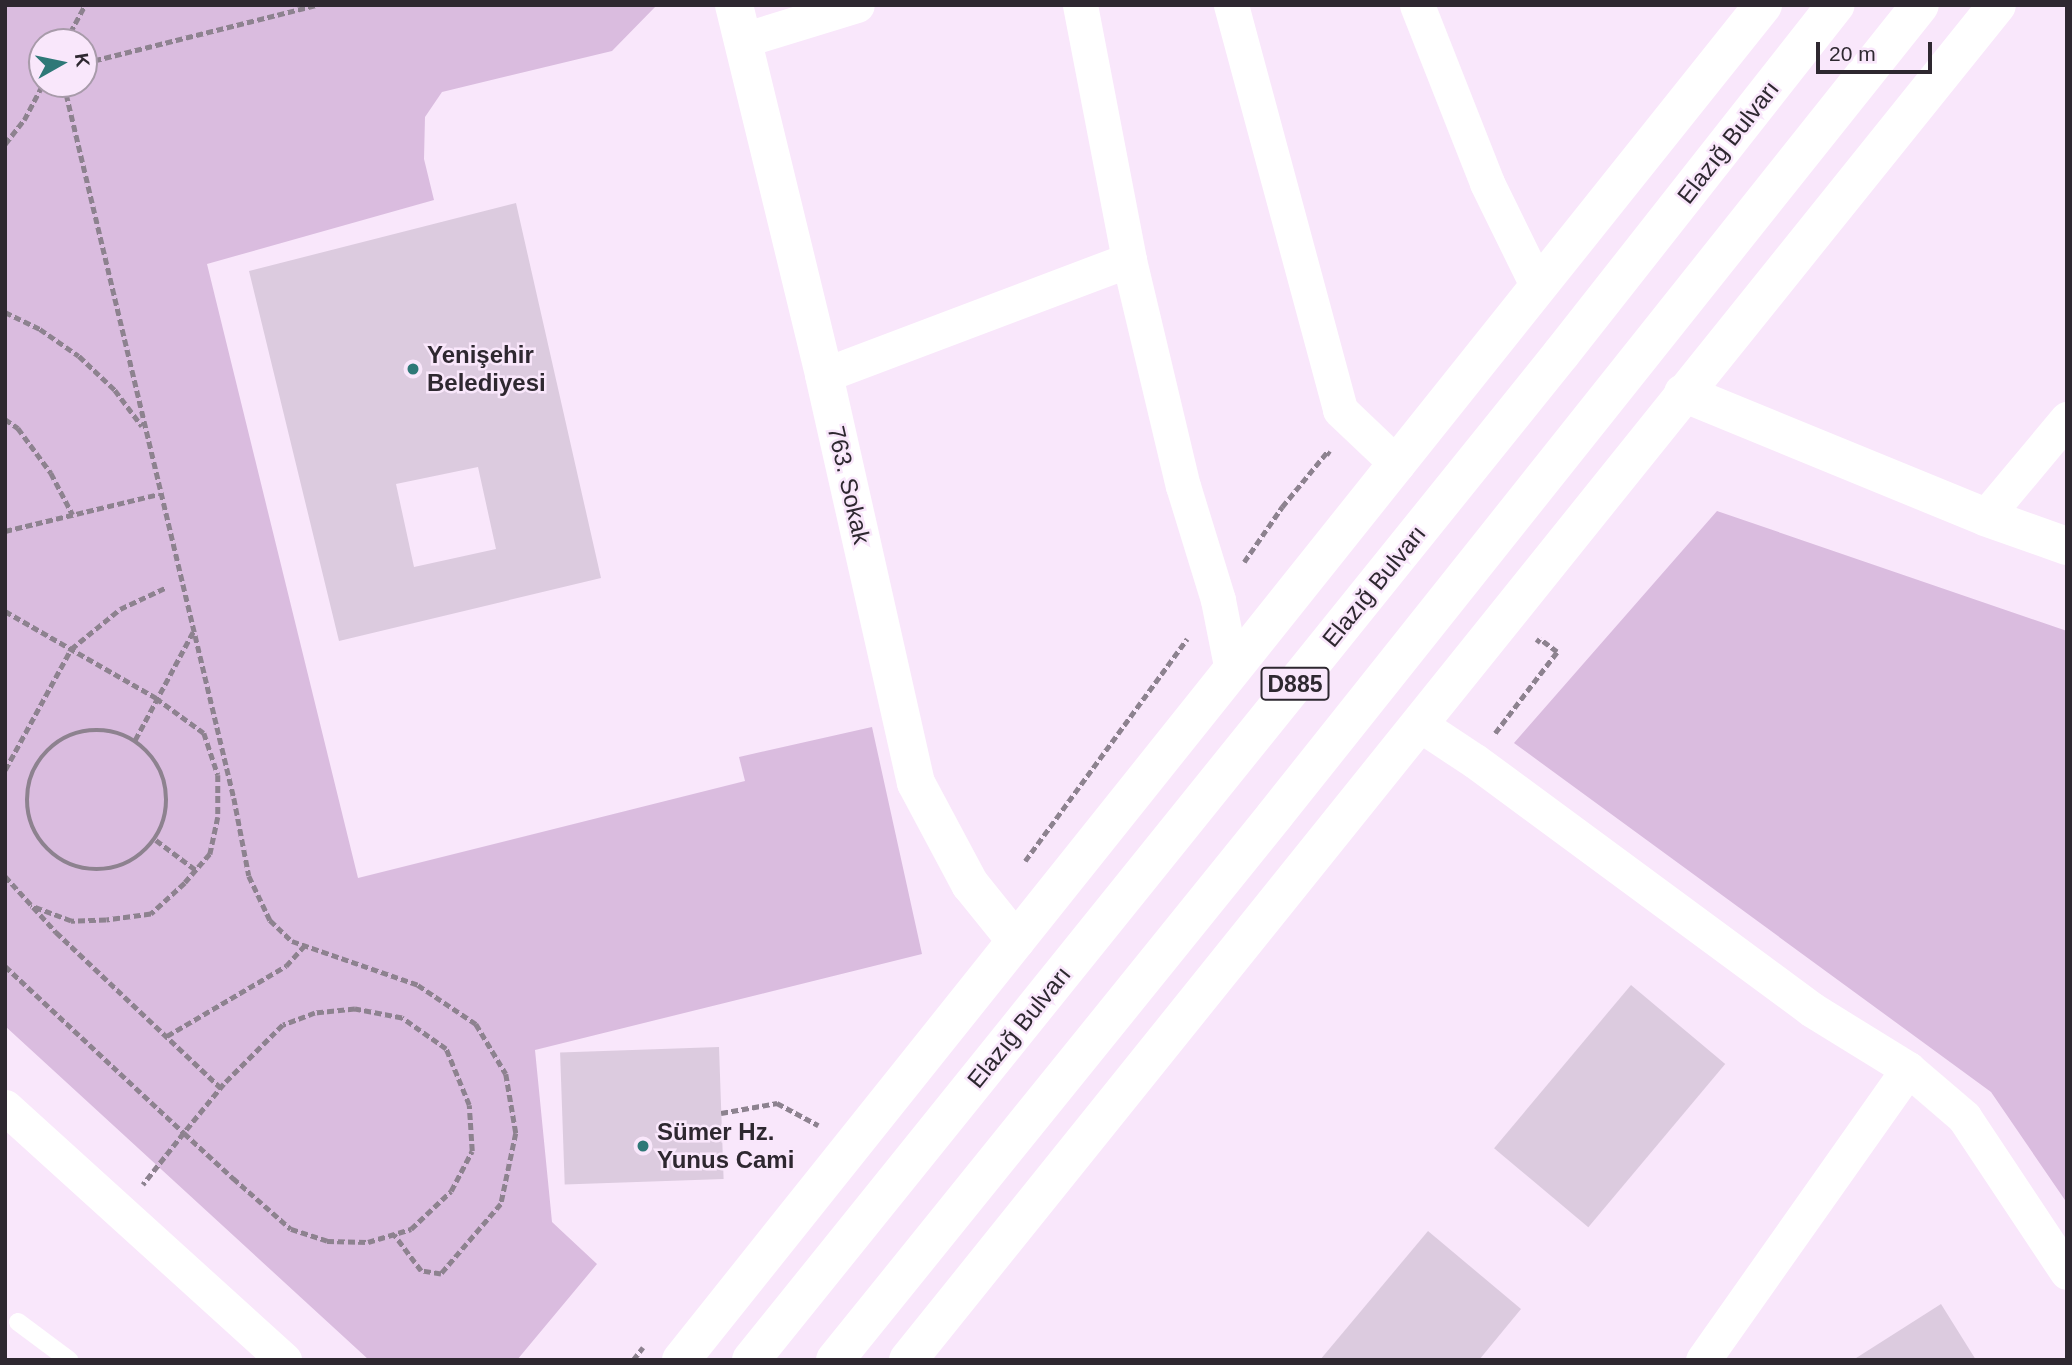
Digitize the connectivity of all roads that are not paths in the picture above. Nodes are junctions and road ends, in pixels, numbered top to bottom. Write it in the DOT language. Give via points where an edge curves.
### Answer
graph roads {
  1 [pos="857,5"];
  2 [pos="1080,5"];
  3 [pos="1231,5"];
  4 [pos="1418,5"];
  5 [pos="1836,5"];
  6 [pos="1920,5"];
  7 [pos="1997,5"];
  8 [pos="1745,14"];
  9 [pos="739,23"];
  10 [pos="1129,260"];
  11 [pos="1538,287"];
  12 [pos="824,375"];
  13 [pos="1683,393"];
  14 [pos="2067,419"];
  15 [pos="1397,464"];
  16 [pos="1985,517"];
  17 [pos="2067,546"];
  18 [pos="1232,671"];
  19 [pos="1419,724"];
  20 [pos="1016,941"];
  21 [pos="1908,1069"];
  22 [pos="5,1107"];
  23 [pos="2067,1272"];
  24 [pos="18,1322"];
  25 [pos="69,1360"];
  26 [pos="285,1360"];
  27 [pos="681,1360"];
  28 [pos="751,1360"];
  29 [pos="835,1360"];
  30 [pos="908,1360"];
  31 [pos="1703,1360"];
  1 -- 9 [label="street"];
  2 -- 10 [label="street"];
  3 -- 15 [label="street" via="1340,410"];
  4 -- 11 [label="street" via="1487,183"];
  5 -- 28 [label="main road, Elazığ Bulvarı / D885"];
  6 -- 29 [label="main road, D885"];
  7 -- 13 [label="main road"];
  8 -- 11 [label="main road"];
  9 -- 12 [label="main road, 763. Sokak"];
  10 -- 12 [label="street"];
  10 -- 18 [label="street" via="1183,486 1218,600"];
  11 -- 15 [label="main road"];
  12 -- 20 [label="main road, 763. Sokak" via="916,783 970,884"];
  13 -- 16 [label="main road"];
  13 -- 19 [label="main road"];
  14 -- 16 [label="street"];
  15 -- 18 [label="main road"];
  16 -- 17 [label="main road"];
  18 -- 20 [label="main road"];
  19 -- 21 [label="street" via="1811,1009"];
  19 -- 30 [label="main road"];
  20 -- 27 [label="main road"];
  21 -- 23 [label="street" via="1964,1117"];
  21 -- 31 [label="street"];
  22 -- 26 [label="street"];
  24 -- 25 [label="lane"];
}
